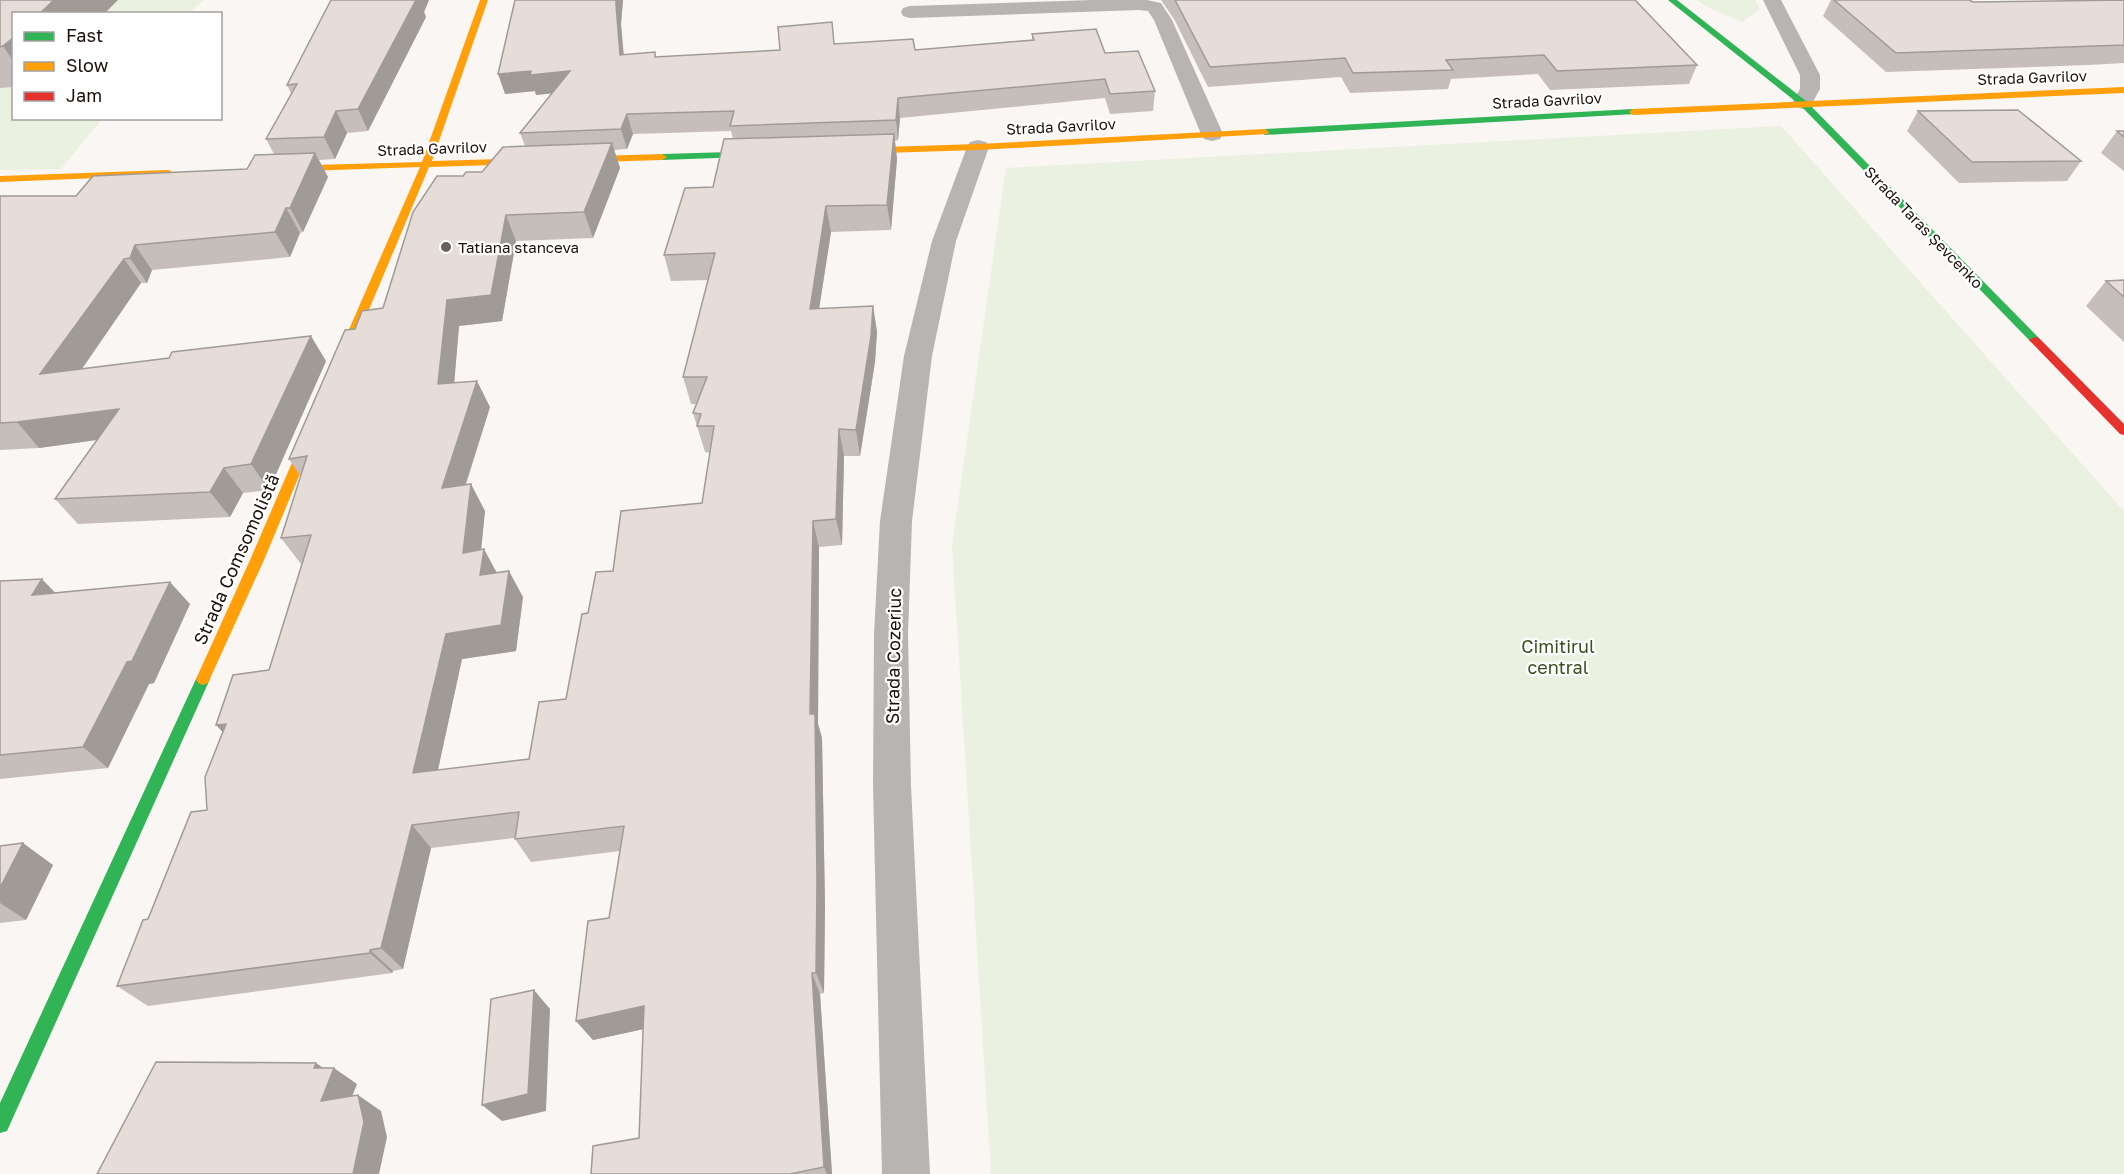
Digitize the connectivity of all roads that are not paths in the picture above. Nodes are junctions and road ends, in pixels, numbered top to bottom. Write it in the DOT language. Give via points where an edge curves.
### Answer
graph roads {
  1 [pos="484,0"];
  2 [pos="1672,0"];
  3 [pos="1772,0"];
  4 [pos="910,12"];
  5 [pos="2124,90"];
  6 [pos="1803,103"];
  7 [pos="1212,134"];
  8 [pos="978,147"];
  9 [pos="834,152"];
  10 [pos="774,153"];
  11 [pos="426,164"];
  12 [pos="261,170"];
  13 [pos="178,173"];
  14 [pos="0,179"];
  15 [pos="341,362"];
  16 [pos="318,417"];
  17 [pos="2124,431"];
  18 [pos="0,1124"];
  19 [pos="906,1174"];
  1 -- 11 [label="street"];
  2 -- 6 [label="street, Strada Taras Șevcenko"];
  3 -- 6 [label="street" via="1810,75 1810,89"];
  4 -- 7 [label="street" via="1140,4 1154,8 1163,20"];
  5 -- 6 [label="street, Strada Gavrilov"];
  6 -- 7 [label="street, Strada Gavrilov"];
  6 -- 17 [label="street, Strada Taras Șevcenko"];
  7 -- 8 [label="street, Strada Gavrilov"];
  8 -- 9 [label="street, Strada Gavrilov"];
  8 -- 19 [label="street, Strada Cozeriuc" via="944,241 918,356 896,521 891,634 892,786"];
  10 -- 11 [label="street, Strada Gavrilov"];
  11 -- 12 [label="street, Strada Gavrilov"];
  11 -- 15 [label="street"];
  13 -- 14 [label="street"];
  16 -- 18 [label="street, Strada Comsomolistă"];
}
